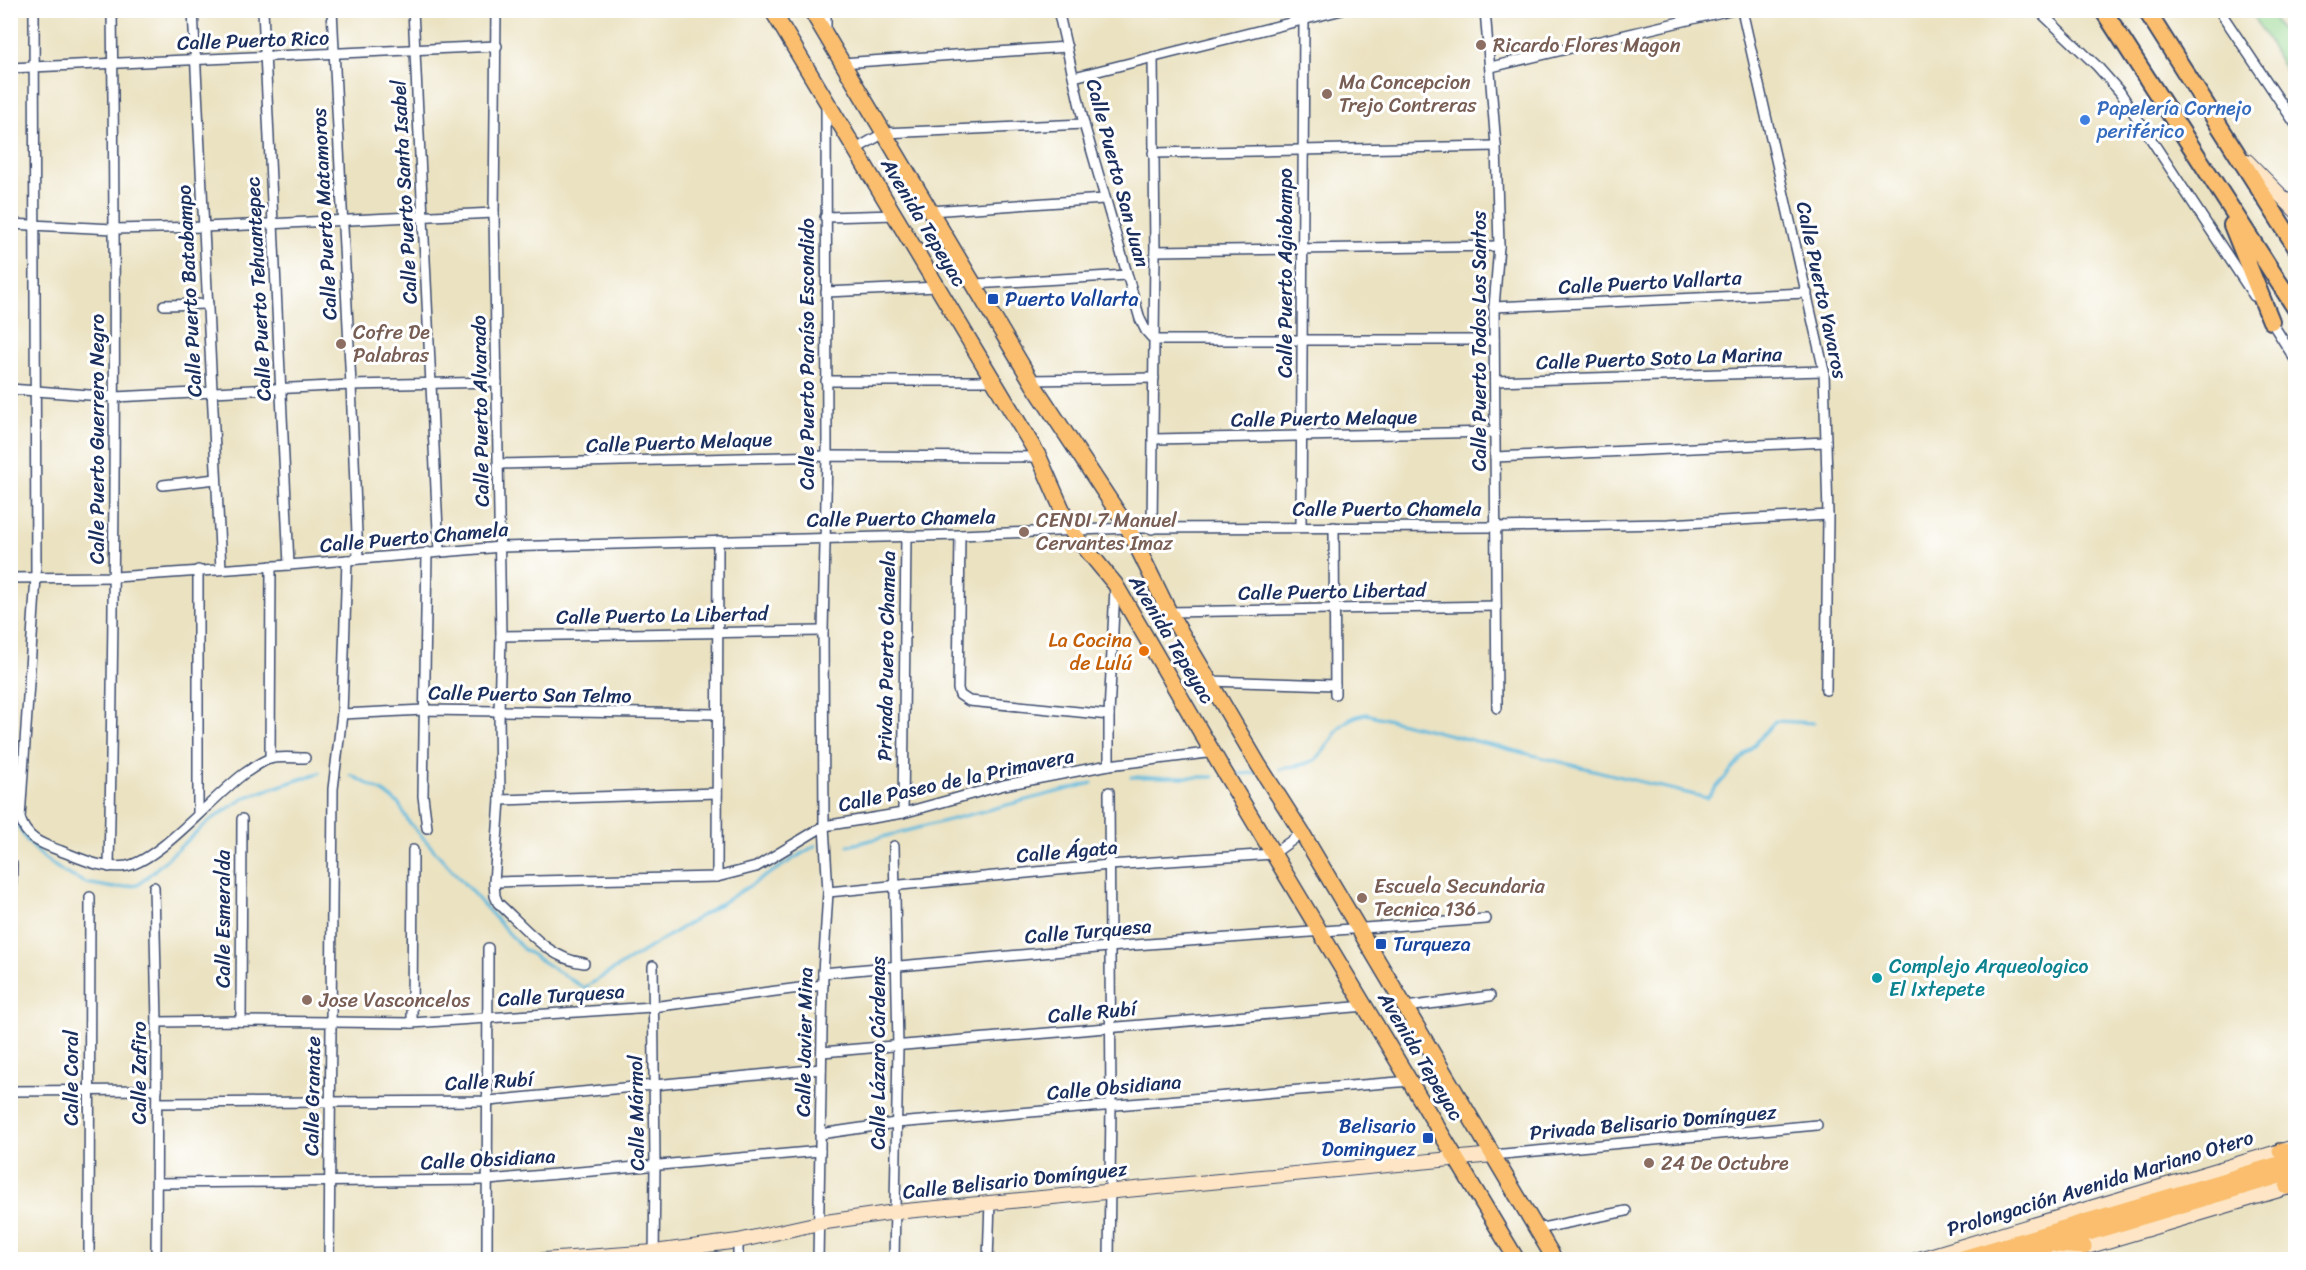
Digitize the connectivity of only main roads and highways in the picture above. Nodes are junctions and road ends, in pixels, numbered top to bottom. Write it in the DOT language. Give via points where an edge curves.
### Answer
graph roads {
  1 [pos="772,10"];
  2 [pos="811,10"];
  3 [pos="2103,10"];
  4 [pos="2146,10"];
  5 [pos="2155,10"];
  6 [pos="2164,38"];
  7 [pos="2217,188"];
  8 [pos="2295,247"];
  9 [pos="2295,309"];
  10 [pos="2271,321"];
  11 [pos="2295,1159"];
  12 [pos="2295,1171"];
  13 [pos="2074,1212"];
  14 [pos="2046,1239"];
  15 [pos="2084,1247"];
  16 [pos="1517,1260"];
  17 [pos="1555,1260"];
  18 [pos="1956,1260"];
  19 [pos="1998,1260"];
  1 -- 16 [label="main road, Avenida Tepeyac" via="1039,457 1072,532 1115,584"];
  2 -- 17 [label="main road, Avenida Tepeyac" via="1031,380 1128,528 1169,612"];
  3 -- 7 [label="highway"];
  4 -- 6 [label="highway"];
  5 -- 6 [label="highway"];
  6 -- 8 [label="highway"];
  7 -- 9 [label="highway"];
  7 -- 10 [label="highway"];
  11 -- 14 [label="main road, Prolongación Avenida Mariano Otero"];
  12 -- 14 [label="main road, Prolongación Avenida Mariano Otero"];
  13 -- 14 [label="main road"];
  14 -- 15 [label="main road"];
  14 -- 18 [label="main road, Prolongación Avenida Mariano Otero"];
  14 -- 19 [label="main road, Prolongación Avenida Mariano Otero"];
}
